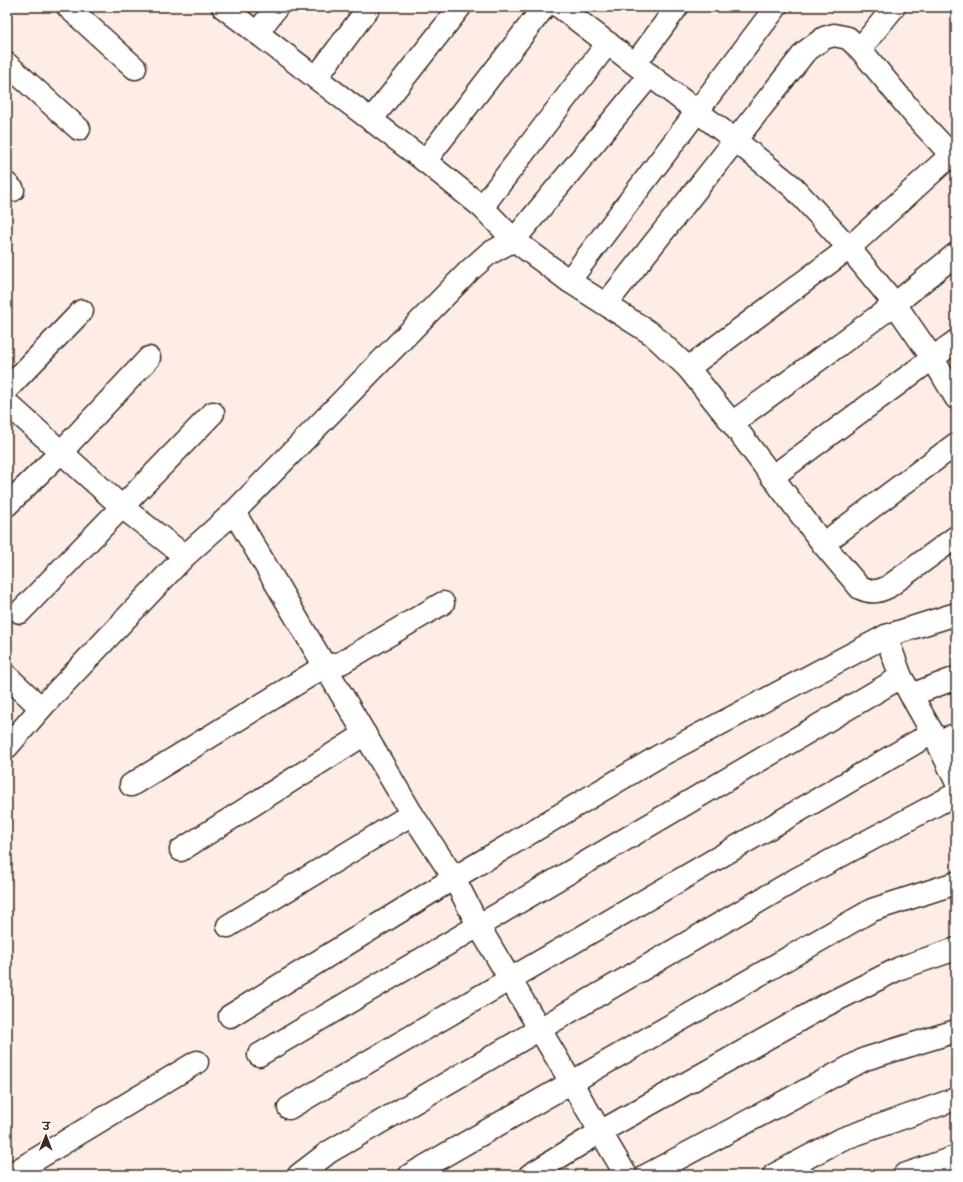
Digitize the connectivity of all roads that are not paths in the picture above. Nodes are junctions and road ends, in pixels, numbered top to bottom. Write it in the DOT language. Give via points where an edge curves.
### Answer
graph roads {
  1 [pos="68,7"];
  2 [pos="223,7"];
  3 [pos="277,7"];
  4 [pos="369,7"];
  5 [pos="460,7"];
  6 [pos="544,7"];
  7 [pos="560,7"];
  8 [pos="677,7"];
  9 [pos="776,7"];
  10 [pos="894,7"];
  11 [pos="257,33"];
  12 [pos="608,43"];
  13 [pos="860,49"];
  14 [pos="7,64"];
  15 [pos="135,68"];
  16 [pos="642,70"];
  17 [pos="316,78"];
  18 [pos="698,111"];
  19 [pos="371,120"];
  20 [pos="79,129"];
  21 [pos="735,140"];
  22 [pos="953,157"];
  23 [pos="425,161"];
  24 [pos="482,207"];
  25 [pos="514,240"];
  26 [pos="849,248"];
  27 [pos="956,254"];
  28 [pos="569,281"];
  29 [pos="606,304"];
  30 [pos="895,304"];
  31 [pos="82,311"];
  32 [pos="956,341"];
  33 [pos="149,358"];
  34 [pos="933,359"];
  35 [pos="688,368"];
  36 [pos="7,388"];
  37 [pos="956,398"];
  38 [pos="7,403"];
  39 [pos="213,413"];
  40 [pos="732,424"];
  41 [pos="956,444"];
  42 [pos="61,452"];
  43 [pos="772,477"];
  44 [pos="7,505"];
  45 [pos="122,507"];
  46 [pos="234,512"];
  47 [pos="956,537"];
  48 [pos="823,544"];
  49 [pos="185,556"];
  50 [pos="443,604"];
  51 [pos="20,612"];
  52 [pos="956,614"];
  53 [pos="886,636"];
  54 [pos="325,666"];
  55 [pos="7,676"];
  56 [pos="956,678"];
  57 [pos="906,686"];
  58 [pos="41,708"];
  59 [pos="365,734"];
  60 [pos="942,736"];
  61 [pos="7,748"];
  62 [pos="956,781"];
  63 [pos="131,785"];
  64 [pos="956,794"];
  65 [pos="412,814"];
  66 [pos="181,850"];
  67 [pos="454,878"];
  68 [pos="956,883"];
  69 [pos="228,926"];
  70 [pos="478,926"];
  71 [pos="956,949"];
  72 [pos="510,979"];
  73 [pos="230,1016"];
  74 [pos="539,1029"];
  75 [pos="956,1031"];
  76 [pos="259,1055"];
  77 [pos="196,1062"];
  78 [pos="572,1082"];
  79 [pos="956,1099"];
  80 [pos="289,1108"];
  81 [pos="600,1132"];
  82 [pos="956,1157"];
  83 [pos="10,1175"];
  84 [pos="299,1175"];
  85 [pos="410,1175"];
  86 [pos="530,1175"];
  87 [pos="626,1175"];
  88 [pos="648,1175"];
  89 [pos="774,1175"];
  90 [pos="904,1175"];
  1 -- 15 [label="street"];
  2 -- 11 [label="street"];
  3 -- 11 [label="street"];
  4 -- 17 [label="street"];
  5 -- 19 [label="street"];
  6 -- 23 [label="street"];
  7 -- 12 [label="street"];
  8 -- 16 [label="street"];
  9 -- 18 [label="street"];
  10 -- 13 [label="street"];
  11 -- 17 [label="street"];
  12 -- 16 [label="street"];
  12 -- 24 [label="street"];
  13 -- 21 [label="street" via="848,38 834,35 824,38 806,52"];
  13 -- 22 [label="street"];
  14 -- 20 [label="street"];
  16 -- 18 [label="street"];
  16 -- 25 [label="street"];
  17 -- 19 [label="street"];
  18 -- 21 [label="street"];
  18 -- 28 [label="street"];
  19 -- 23 [label="street"];
  21 -- 26 [label="street" via="793,187"];
  21 -- 29 [label="street"];
  22 -- 26 [label="street"];
  23 -- 24 [label="street"];
  24 -- 25 [label="street"];
  25 -- 28 [label="street"];
  25 -- 46 [label="street" via="488,254 469,271"];
  26 -- 30 [label="street"];
  26 -- 35 [label="street"];
  27 -- 30 [label="street"];
  28 -- 29 [label="street"];
  29 -- 35 [label="street" via="652,334"];
  30 -- 34 [label="street"];
  30 -- 40 [label="street"];
  31 -- 36 [label="street"];
  32 -- 34 [label="street"];
  33 -- 42 [label="street"];
  34 -- 37 [label="street"];
  34 -- 43 [label="street"];
  35 -- 40 [label="street"];
  38 -- 42 [label="street"];
  39 -- 45 [label="street"];
  40 -- 43 [label="street"];
  41 -- 48 [label="street"];
  42 -- 44 [label="street"];
  42 -- 45 [label="street"];
  43 -- 48 [label="street"];
  45 -- 49 [label="street"];
  45 -- 51 [label="street"];
  46 -- 49 [label="street"];
  46 -- 54 [label="street"];
  47 -- 48 [label="street" via="888,587 869,592 860,588"];
  49 -- 58 [label="street"];
  50 -- 54 [label="street" via="341,663"];
  52 -- 53 [label="street"];
  53 -- 57 [label="street"];
  53 -- 67 [label="street" via="661,755"];
  54 -- 59 [label="street"];
  54 -- 63 [label="street"];
  55 -- 58 [label="street"];
  56 -- 57 [label="street"];
  57 -- 60 [label="street"];
  57 -- 70 [label="street"];
  58 -- 61 [label="street"];
  59 -- 65 [label="street"];
  59 -- 66 [label="street"];
  60 -- 62 [label="street"];
  60 -- 72 [label="street"];
  64 -- 74 [label="street" via="795,880"];
  65 -- 67 [label="street"];
  65 -- 69 [label="street"];
  67 -- 70 [label="street"];
  67 -- 73 [label="street"];
  68 -- 78 [label="street" via="872,910"];
  70 -- 72 [label="street"];
  70 -- 76 [label="street"];
  71 -- 81 [label="street" via="900,968 824,1006"];
  72 -- 74 [label="street"];
  72 -- 80 [label="street"];
  74 -- 78 [label="street"];
  74 -- 84 [label="street" via="329,1152"];
  75 -- 88 [label="street" via="866,1060"];
  77 -- 83 [label="street"];
  78 -- 81 [label="street"];
  78 -- 85 [label="street"];
  79 -- 89 [label="street" via="842,1140"];
  81 -- 86 [label="street"];
  81 -- 87 [label="street"];
  82 -- 90 [label="street"];
}
